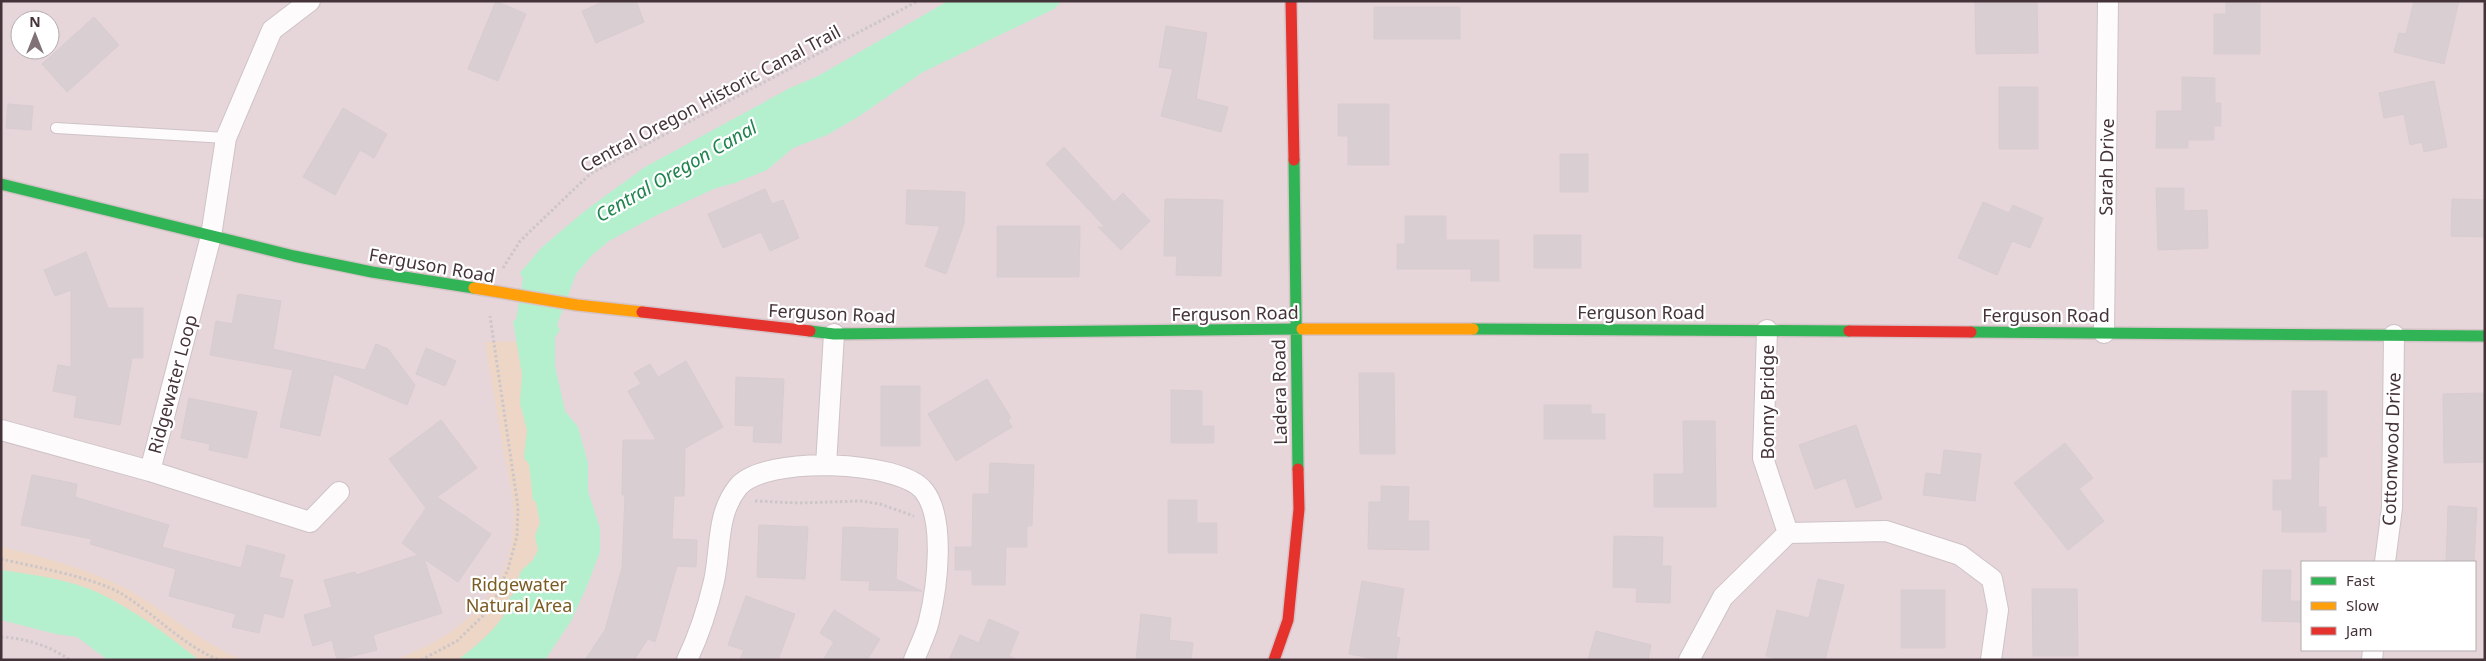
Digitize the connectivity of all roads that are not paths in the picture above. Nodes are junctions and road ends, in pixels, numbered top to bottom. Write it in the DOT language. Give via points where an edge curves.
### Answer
graph roads {
  1 [pos="310,1"];
  2 [pos="1291,1"];
  3 [pos="2108,1"];
  4 [pos="56,128"];
  5 [pos="226,138"];
  6 [pos="1,184"];
  7 [pos="211,236"];
  8 [pos="1294,329"];
  9 [pos="1767,330"];
  10 [pos="2104,333"];
  11 [pos="834,334"];
  12 [pos="2394,335"];
  13 [pos="2485,336"];
  14 [pos="1,430"];
  15 [pos="826,465"];
  16 [pos="150,471"];
  17 [pos="339,492"];
  18 [pos="1788,533"];
  19 [pos="2385,561"];
  20 [pos="687,660"];
  21 [pos="914,660"];
  22 [pos="1274,660"];
  23 [pos="1689,660"];
  24 [pos="1991,660"];
  1 -- 5 [label="street, Ridgewater Loop" via="272,30"];
  2 -- 8 [label="street, Ladera Road"];
  3 -- 10 [label="street, Sarah Drive"];
  4 -- 5 [label="lane"];
  5 -- 7 [label="street, Ridgewater Loop"];
  6 -- 7 [label="street, Ferguson Road"];
  7 -- 11 [label="street, Ferguson Road" via="372,272 513,296"];
  7 -- 16 [label="street, Ridgewater Loop"];
  8 -- 9 [label="street, Ferguson Road"];
  8 -- 11 [label="street, Ferguson Road"];
  8 -- 22 [label="street, Ladera Road" via="1299,509 1288,620"];
  9 -- 10 [label="street, Ferguson Road"];
  9 -- 18 [label="street, Bonny Bridge" via="1763,458"];
  10 -- 12 [label="street, Ferguson Road"];
  11 -- 15 [label="street"];
  12 -- 13 [label="street, Ferguson Road"];
  12 -- 19 [label="street, Cottonwood Drive" via="2392,508"];
  14 -- 16 [label="street, Ridgewater Loop"];
  15 -- 20 [label="street" via="786,466 754,474 739,485 730,499 720,529 714,580"];
  15 -- 21 [label="street" via="894,472 924,491 933,508 938,524 935,574 929,622"];
  16 -- 17 [label="street" via="310,522"];
  18 -- 23 [label="street" via="1723,597"];
  18 -- 24 [label="street" via="1886,531 1960,554 1992,579 1998,610"];
}
